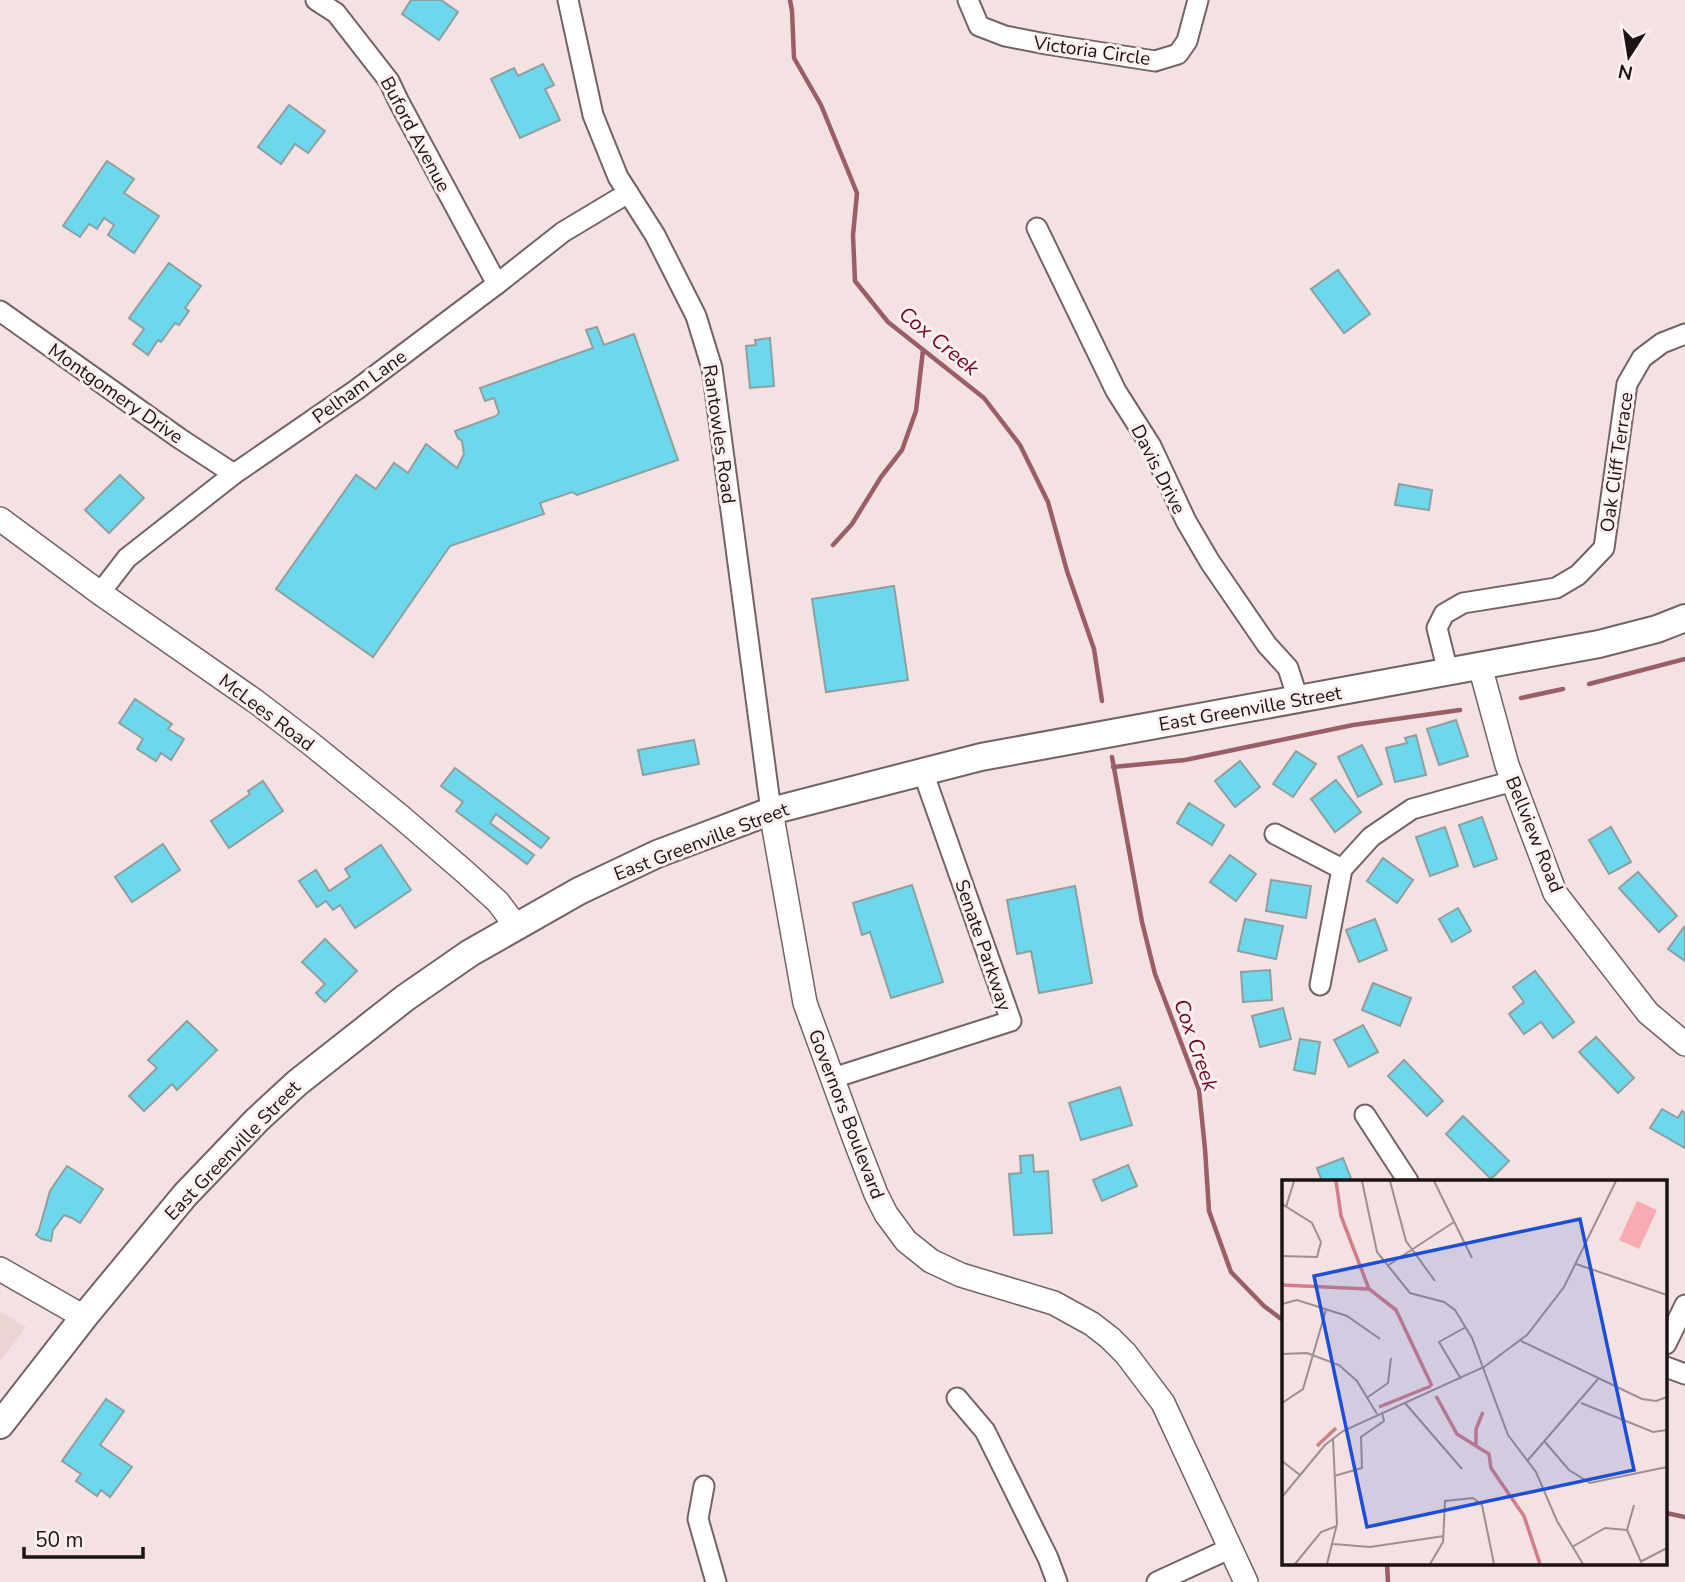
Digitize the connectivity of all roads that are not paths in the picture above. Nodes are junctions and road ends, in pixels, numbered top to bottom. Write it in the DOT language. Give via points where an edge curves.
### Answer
graph roads {
  1 [pos="316,0"];
  2 [pos="569,0"];
  3 [pos="968,0"];
  4 [pos="1198,0"];
  5 [pos="628,193"];
  6 [pos="1037,228"];
  7 [pos="496,284"];
  8 [pos="0,311"];
  9 [pos="1685,334"];
  10 [pos="234,474"];
  11 [pos="0,519"];
  12 [pos="100,593"];
  13 [pos="1685,618"];
  14 [pos="1480,666"];
  15 [pos="1448,671"];
  16 [pos="1297,699"];
  17 [pos="923,772"];
  18 [pos="1513,781"];
  19 [pos="771,811"];
  20 [pos="1275,834"];
  21 [pos="1342,869"];
  22 [pos="516,926"];
  23 [pos="1320,985"];
  24 [pos="1685,1044"];
  25 [pos="832,1078"];
  26 [pos="1365,1115"];
  27 [pos="1407,1180"];
  28 [pos="0,1269"];
  29 [pos="1685,1305"];
  30 [pos="84,1317"];
  31 [pos="1668,1340"];
  32 [pos="1668,1368"];
  33 [pos="1685,1374"];
  34 [pos="957,1398"];
  35 [pos="0,1425"];
  36 [pos="704,1486"];
  37 [pos="1231,1548"];
  38 [pos="716,1582"];
  39 [pos="1057,1582"];
  40 [pos="1157,1582"];
  41 [pos="1246,1582"];
  1 -- 7 [label="street, Buford Avenue" via="336,13 389,81"];
  2 -- 5 [label="street, Rantowles Road" via="593,115"];
  3 -- 4 [label="street, Victoria Circle" via="979,26 1005,36 1155,61 1178,54 1187,41"];
  5 -- 7 [label="street, Pelham Lane" via="563,232"];
  5 -- 19 [label="street, Rantowles Road" via="696,316 712,368"];
  6 -- 16 [label="street, Davis Drive" via="1186,521 1253,624 1288,668"];
  7 -- 10 [label="street, Pelham Lane" via="356,390"];
  8 -- 10 [label="street, Montgomery Drive"];
  9 -- 15 [label="street, Oak Cliff Terrace" via="1662,342 1642,358 1627,384 1604,548 1578,575 1556,588 1463,603 1444,614 1437,628"];
  10 -- 12 [label="street, Pelham Lane" via="127,558"];
  11 -- 12 [label="street, McLees Road"];
  12 -- 22 [label="street, McLees Road" via="310,743 465,872"];
  13 -- 14 [label="main road, East Greenville Street" via="1598,644"];
  14 -- 15 [label="main road, East Greenville Street"];
  14 -- 18 [label="street, Bellview Road"];
  15 -- 16 [label="main road, East Greenville Street"];
  16 -- 17 [label="main road, East Greenville Street" via="981,757"];
  17 -- 19 [label="main road, East Greenville Street"];
  17 -- 25 [label="street, Senate Parkway" via="1011,1021"];
  18 -- 21 [label="street" via="1412,808 1371,837"];
  18 -- 24 [label="street, Bellview Road" via="1555,893 1648,1013"];
  19 -- 22 [label="main road, East Greenville Street" via="657,854"];
  19 -- 25 [label="street, Governors Boulevard" via="805,1003"];
  20 -- 21 [label="street"];
  21 -- 23 [label="street"];
  22 -- 30 [label="main road, East Greenville Street" via="405,998 297,1083 185,1195"];
  25 -- 37 [label="street, Governors Boulevard" via="876,1194 901,1234 945,1269 1054,1303 1110,1338 1164,1403"];
  26 -- 27 [label="street"];
  28 -- 30 [label="street"];
  29 -- 31 [label="street"];
  30 -- 35 [label="main road, East Greenville Street"];
  32 -- 33 [label="street"];
  34 -- 39 [label="street" via="985,1431"];
  36 -- 38 [label="street" via="698,1518"];
  37 -- 40 [label="street"];
  37 -- 41 [label="street, Governors Boulevard"];
}
